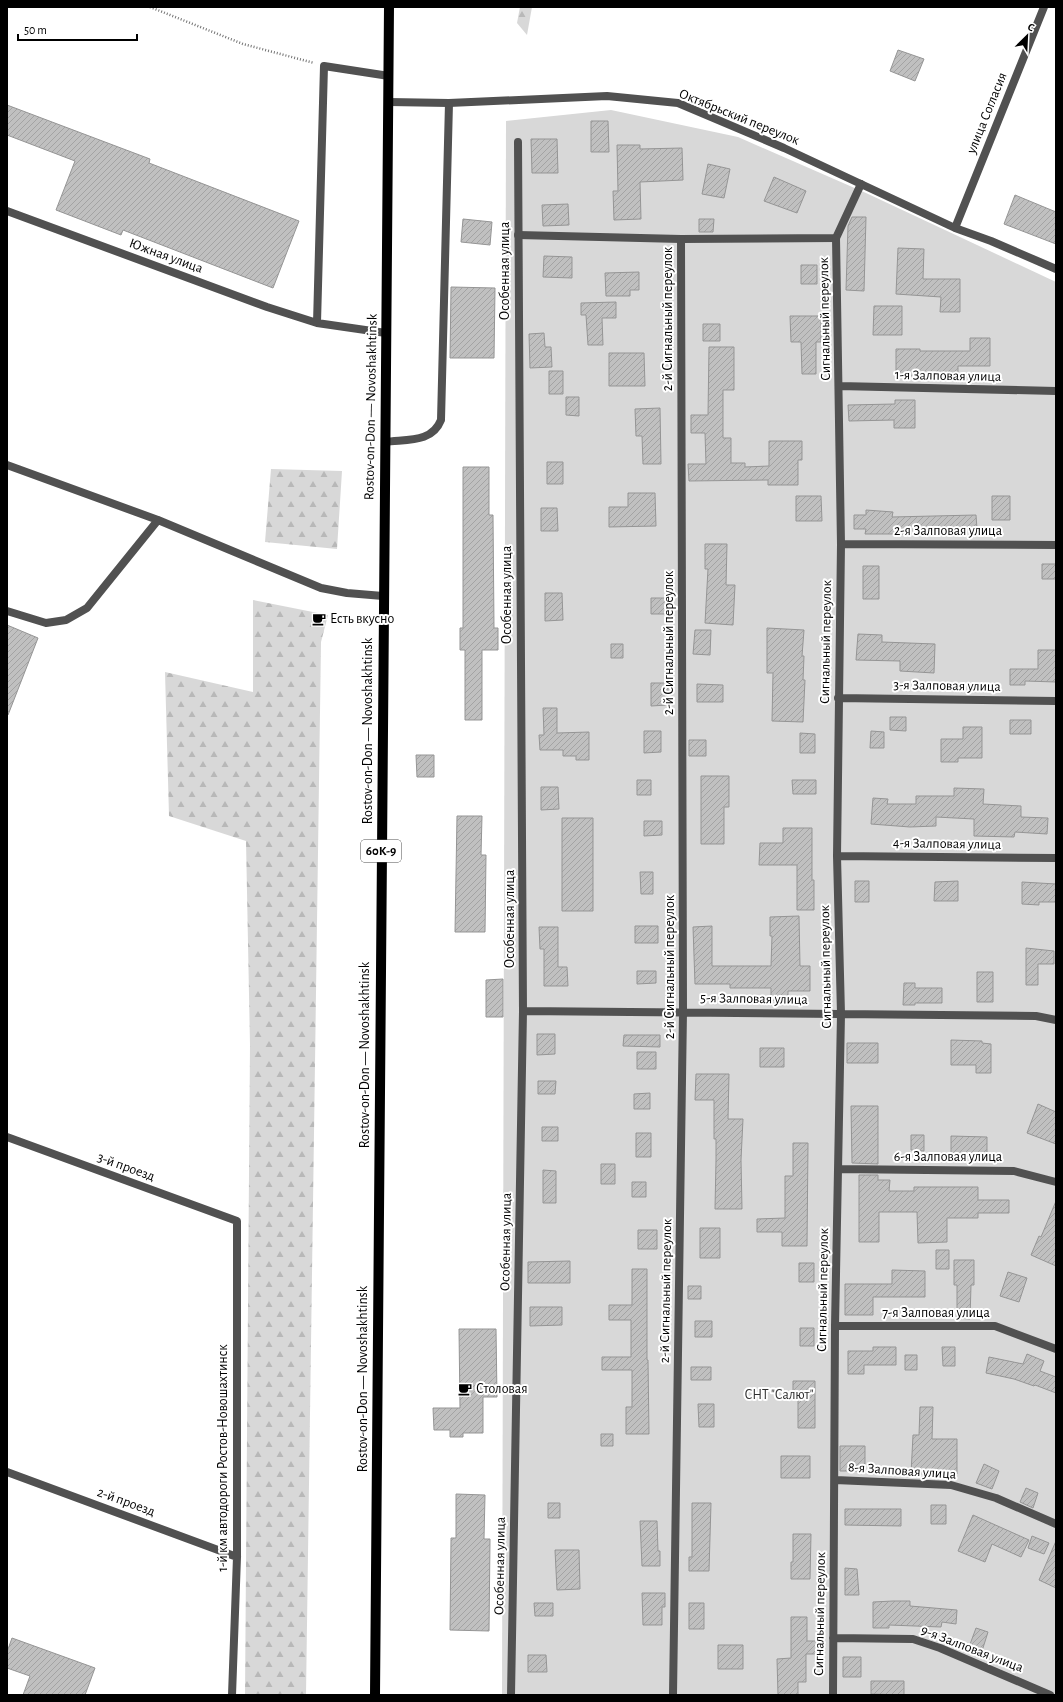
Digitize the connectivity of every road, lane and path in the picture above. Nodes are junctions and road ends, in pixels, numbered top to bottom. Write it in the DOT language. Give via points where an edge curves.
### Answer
graph roads {
  1 [pos="150,7"];
  2 [pos="389,7"];
  3 [pos="1044,7"];
  4 [pos="324,66"];
  5 [pos="389,76"];
  6 [pos="389,102"];
  7 [pos="449,103"];
  8 [pos="518,142"];
  9 [pos="861,184"];
  10 [pos="7,211"];
  11 [pos="955,228"];
  12 [pos="518,236"];
  13 [pos="836,238"];
  14 [pos="681,239"];
  15 [pos="1056,269"];
  16 [pos="317,323"];
  17 [pos="386,333"];
  18 [pos="839,386"];
  19 [pos="1056,391"];
  20 [pos="385,442"];
  21 [pos="7,465"];
  22 [pos="158,520"];
  23 [pos="841,544"];
  24 [pos="1056,545"];
  25 [pos="383,596"];
  26 [pos="7,611"];
  27 [pos="838,698"];
  28 [pos="1056,701"];
  29 [pos="837,856"];
  30 [pos="1056,858"];
  31 [pos="523,1011"];
  32 [pos="683,1011"];
  33 [pos="841,1014"];
  34 [pos="1056,1020"];
  35 [pos="7,1137"];
  36 [pos="839,1169"];
  37 [pos="1056,1182"];
  38 [pos="237,1221"];
  39 [pos="835,1326"];
  40 [pos="1056,1350"];
  41 [pos="7,1472"];
  42 [pos="835,1480"];
  43 [pos="1056,1524"];
  44 [pos="237,1557"];
  45 [pos="833,1638"];
  46 [pos="232,1695"];
  47 [pos="375,1695"];
  48 [pos="511,1695"];
  49 [pos="673,1695"];
  50 [pos="832,1695"];
  51 [pos="1050,1695"];
  1 -- 4 [label="path" via="243,44"];
  2 -- 5 [label="main road, Rostov-on-Don — Novoshakhtinsk / 60К-9"];
  3 -- 11 [label="street, улица Согласия"];
  4 -- 5 [label="street"];
  4 -- 16 [label="street"];
  5 -- 6 [label="main road, Rostov-on-Don — Novoshakhtinsk / 60К-9"];
  6 -- 7 [label="street, Октябрьский переулок"];
  6 -- 17 [label="main road, Rostov-on-Don — Novoshakhtinsk / 60К-9"];
  7 -- 9 [label="street, Октябрьский переулок" via="607,96 678,104"];
  7 -- 20 [label="street" via="441,420 438,429 429,436"];
  8 -- 12 [label="street, Особенная улица"];
  9 -- 11 [label="street, Октябрьский переулок"];
  9 -- 13 [label="street"];
  10 -- 16 [label="street, Южная улица"];
  11 -- 15 [label="street, Октябрьский переулок"];
  12 -- 14 [label="street"];
  12 -- 31 [label="street, Особенная улица"];
  13 -- 14 [label="street"];
  13 -- 18 [label="street, Сигнальный переулок"];
  14 -- 32 [label="street, 2-й Сигнальный переулок"];
  16 -- 17 [label="street, Южная улица"];
  17 -- 20 [label="main road, Rostov-on-Don — Novoshakhtinsk / 60К-9"];
  18 -- 19 [label="street, 1-я Залповая улица"];
  18 -- 23 [label="street, Сигнальный переулок"];
  20 -- 25 [label="main road, Rostov-on-Don — Novoshakhtinsk / 60К-9"];
  21 -- 22 [label="street"];
  22 -- 25 [label="street" via="321,588"];
  22 -- 26 [label="street" via="87,608 66,620 46,623"];
  23 -- 24 [label="street, 2-я Залповая улица"];
  23 -- 27 [label="street, Сигнальный переулок"];
  25 -- 47 [label="main road, Rostov-on-Don — Novoshakhtinsk / 60К-9"];
  27 -- 28 [label="street, 3-я Залповая улица"];
  27 -- 29 [label="street, Сигнальный переулок"];
  29 -- 30 [label="street, 4-я Залповая улица"];
  29 -- 33 [label="street, Сигнальный переулок"];
  31 -- 32 [label="street, 5-я Залповая улица"];
  31 -- 48 [label="street, Особенная улица"];
  32 -- 33 [label="street, 5-я Залповая улица"];
  32 -- 49 [label="street, 2-й Сигнальный переулок"];
  33 -- 34 [label="street, 5-я Залповая улица" via="1036,1016"];
  33 -- 36 [label="street, Сигнальный переулок"];
  35 -- 38 [label="street, 3-й проезд"];
  36 -- 37 [label="street, 6-я Залповая улица" via="1014,1171"];
  36 -- 39 [label="street, Сигнальный переулок"];
  38 -- 44 [label="street, 1-й км автодороги Ростов-Новошахтинск"];
  39 -- 40 [label="street, 7-я Залповая улица" via="995,1326"];
  39 -- 42 [label="street, Сигнальный переулок"];
  41 -- 44 [label="street, 2-й проезд"];
  42 -- 43 [label="street, 8-я Залповая улица" via="950,1485 996,1498"];
  42 -- 45 [label="street, Сигнальный переулок"];
  44 -- 46 [label="street, 1-й км автодороги Ростов-Новошахтинск"];
  45 -- 50 [label="street, Сигнальный переулок"];
  45 -- 51 [label="street, 9-я Залповая улица" via="913,1639"];
}
